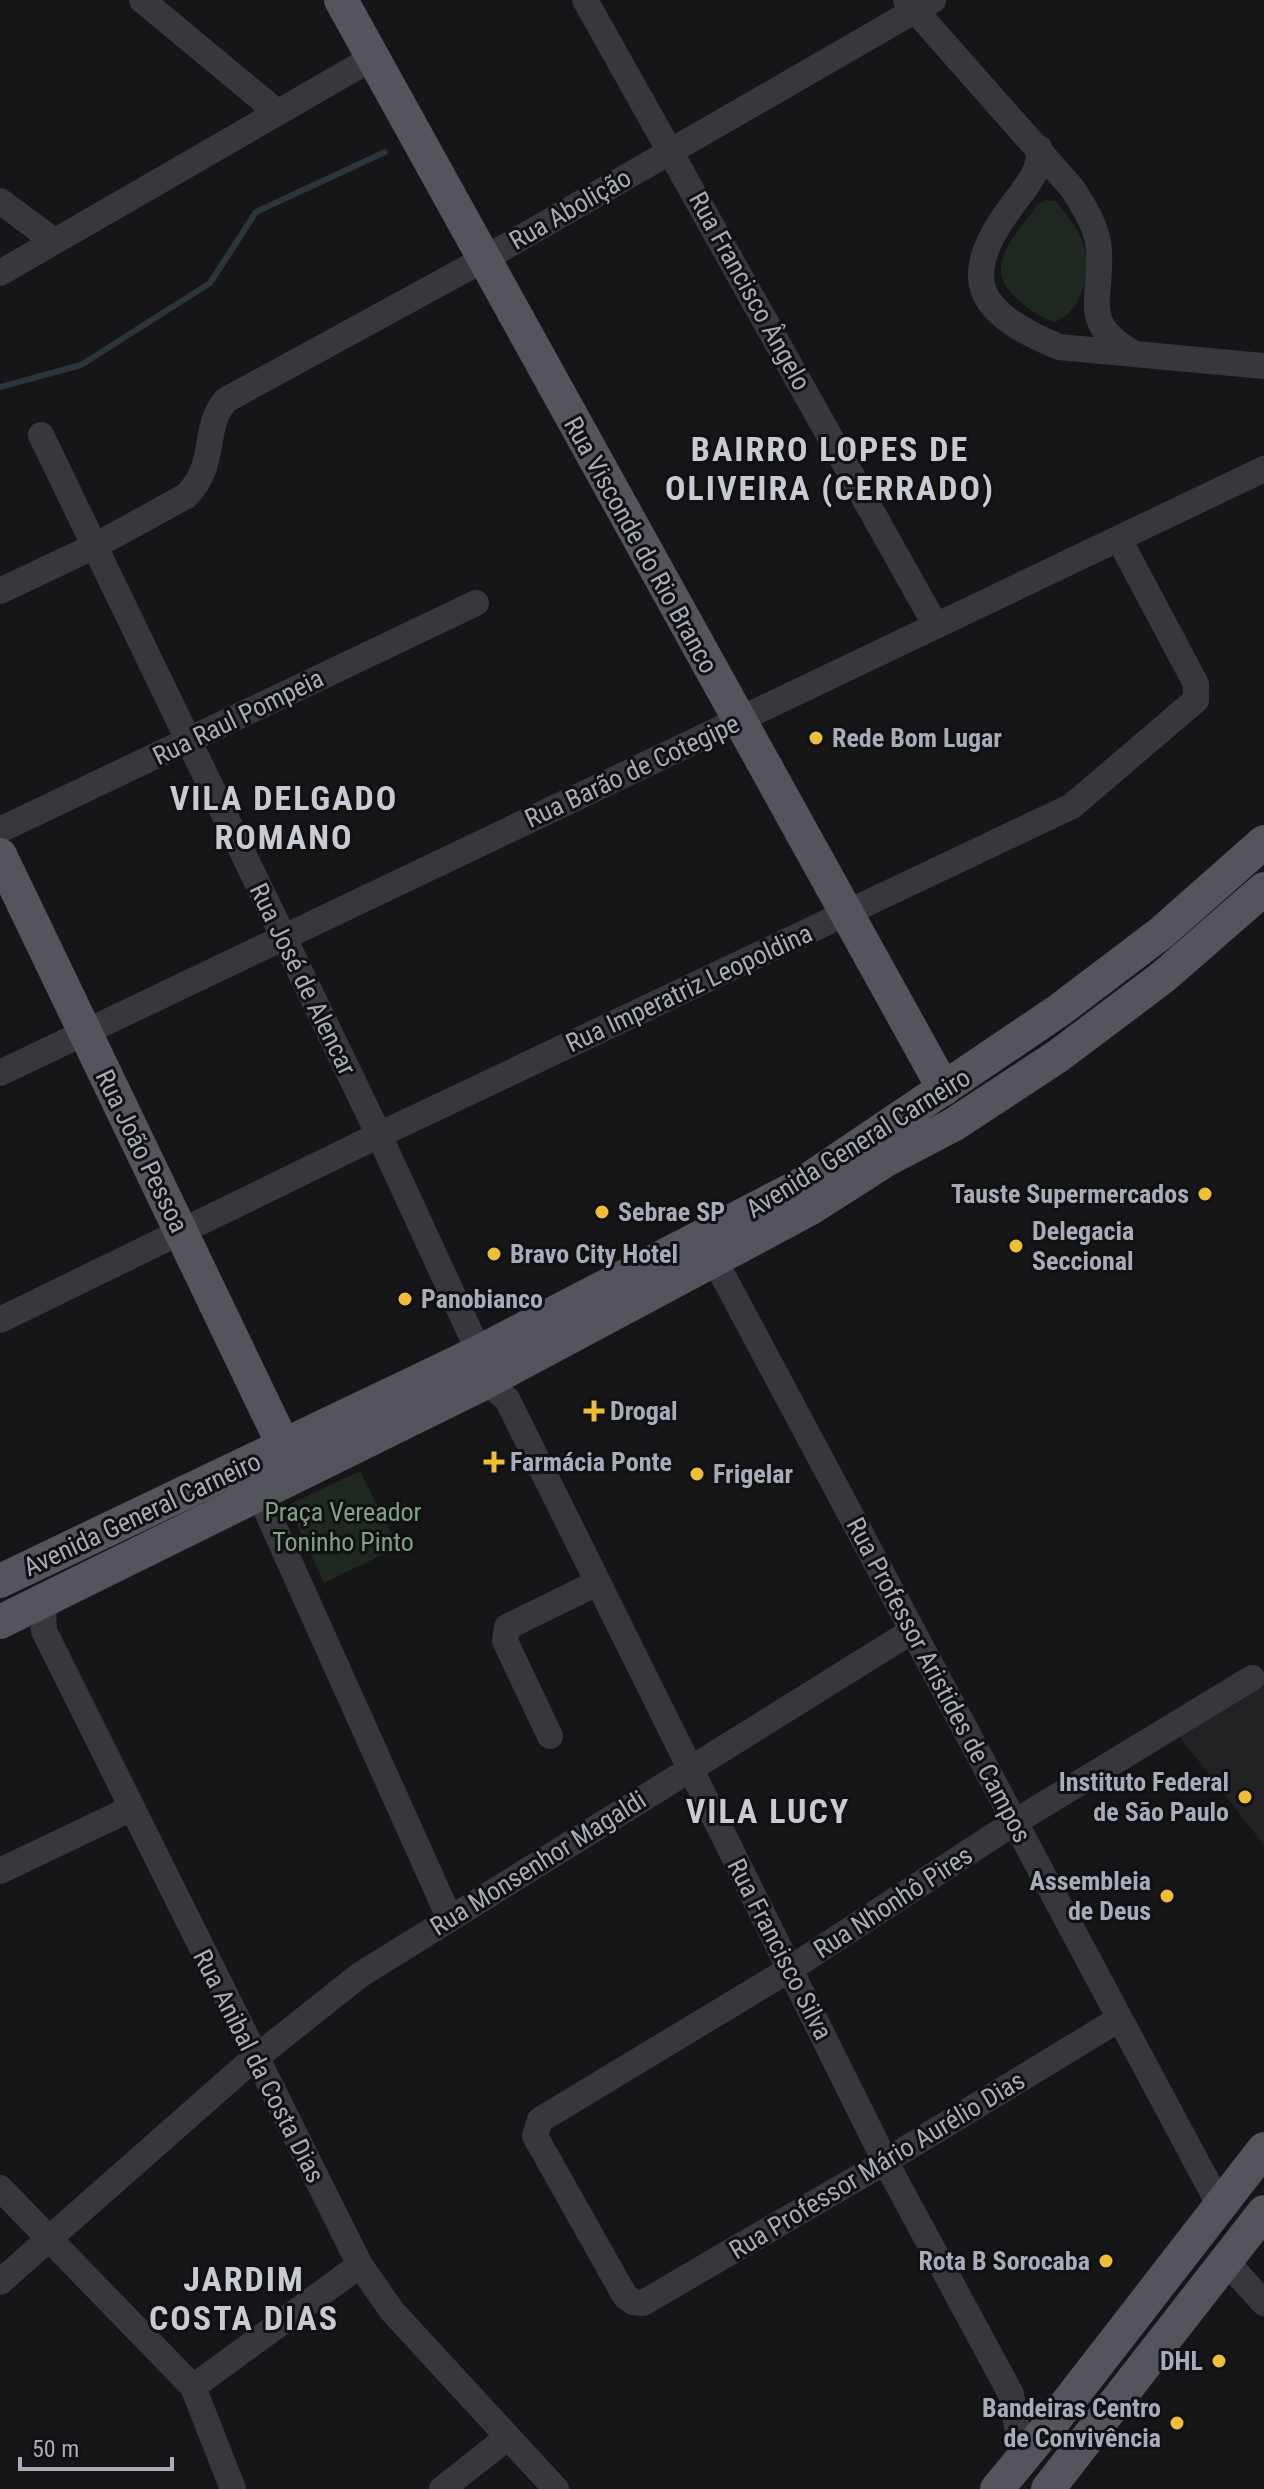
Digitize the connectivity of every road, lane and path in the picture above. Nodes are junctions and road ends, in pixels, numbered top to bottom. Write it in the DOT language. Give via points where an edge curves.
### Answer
graph roads {
  1 [pos="142,0"];
  2 [pos="341,0"];
  3 [pos="585,0"];
  4 [pos="918,3"];
  5 [pos="374,57"];
  6 [pos="277,112"];
  7 [pos="1039,148"];
  8 [pos="672,151"];
  9 [pos="1031,181"];
  10 [pos="1072,188"];
  11 [pos="0,201"];
  12 [pos="54,241"];
  13 [pos="484,259"];
  14 [pos="0,273"];
  15 [pos="1094,306"];
  16 [pos="1036,338"];
  17 [pos="1138,356"];
  18 [pos="1264,366"];
  19 [pos="41,435"];
  20 [pos="1264,469"];
  21 [pos="1120,541"];
  22 [pos="95,546"];
  23 [pos="0,591"];
  24 [pos="476,603"];
  25 [pos="936,626"];
  26 [pos="739,721"];
  27 [pos="187,742"];
  28 [pos="0,830"];
  29 [pos="1264,842"];
  30 [pos="0,855"];
  31 [pos="1264,889"];
  32 [pos="846,913"];
  33 [pos="283,937"];
  34 [pos="84,1031"];
  35 [pos="0,1073"];
  36 [pos="944,1089"];
  37 [pos="379,1135"];
  38 [pos="181,1232"];
  39 [pos="709,1250"];
  40 [pos="0,1320"];
  41 [pos="480,1368"];
  42 [pos="285,1447"];
  43 [pos="324,1462"];
  44 [pos="259,1494"];
  45 [pos="0,1581"];
  46 [pos="597,1583"];
  47 [pos="50,1597"];
  48 [pos="0,1622"];
  49 [pos="912,1631"];
  50 [pos="1252,1678"];
  51 [pos="550,1736"];
  52 [pos="689,1770"];
  53 [pos="130,1809"];
  54 [pos="1015,1822"];
  55 [pos="0,1871"];
  56 [pos="449,1917"];
  57 [pos="790,1969"];
  58 [pos="1119,2019"];
  59 [pos="254,2058"];
  60 [pos="1264,2149"];
  61 [pos="885,2161"];
  62 [pos="0,2188"];
  63 [pos="1220,2206"];
  64 [pos="1264,2212"];
  65 [pos="53,2239"];
  66 [pos="1225,2260"];
  67 [pos="360,2265"];
  68 [pos="0,2282"];
  69 [pos="633,2302"];
  70 [pos="1264,2303"];
  71 [pos="193,2387"];
  72 [pos="1011,2394"];
  73 [pos="1101,2419"];
  74 [pos="1054,2420"];
  75 [pos="508,2437"];
  76 [pos="1026,2452"];
  77 [pos="1051,2488"];
  78 [pos="233,2489"];
  79 [pos="442,2489"];
  80 [pos="556,2489"];
  81 [pos="997,2489"];
  1 -- 6 [label="street"];
  2 -- 5 [label="main road, Rua Visconde do Rio Branco"];
  3 -- 8 [label="street, Rua Francisco Ângelo"];
  4 -- 7 [label="street"];
  4 -- 8 [label="street, Rua Abolição"];
  5 -- 6 [label="street"];
  5 -- 13 [label="main road, Rua Visconde do Rio Branco"];
  6 -- 12 [label="street"];
  7 -- 9 [label="street" via="1039,165"];
  7 -- 10 [label="street"];
  8 -- 13 [label="street, Rua Abolição"];
  8 -- 25 [label="street, Rua Francisco Ângelo"];
  9 -- 10 [label="street" via="1042,177"];
  9 -- 16 [label="street" via="989,239 978,275 990,303"];
  10 -- 15 [label="street" via="1098,241"];
  11 -- 12 [label="street"];
  12 -- 14 [label="street"];
  13 -- 22 [label="street, Rua Abolição" via="226,400 214,421 208,464 197,484 171,506"];
  13 -- 26 [label="main road, Rua Visconde do Rio Branco"];
  15 -- 16 [label="street" via="1079,329 1064,337"];
  15 -- 17 [label="street" via="1106,334"];
  16 -- 17 [label="street" via="1059,347"];
  17 -- 18 [label="street"];
  19 -- 22 [label="street, Rua José de Alencar"];
  20 -- 21 [label="street, Rua Barão de Cotegipe"];
  21 -- 25 [label="street, Rua Barão de Cotegipe"];
  21 -- 32 [label="street, Rua Imperatriz Leopoldina" via="1196,684 1196,700 1072,806"];
  22 -- 23 [label="street"];
  22 -- 27 [label="street, Rua José de Alencar"];
  24 -- 27 [label="street, Rua Raul Pompeia"];
  25 -- 26 [label="street, Rua Barão de Cotegipe"];
  26 -- 32 [label="main road, Rua Visconde do Rio Branco"];
  26 -- 33 [label="street, Rua Barão de Cotegipe"];
  27 -- 28 [label="street, Rua Raul Pompeia"];
  27 -- 33 [label="street, Rua José de Alencar"];
  29 -- 36 [label="main road, Avenida General Carneiro" via="1161,933"];
  30 -- 34 [label="main road, Rua João Pessoa"];
  31 -- 39 [label="main road, Avenida General Carneiro" via="1163,977 1016,1085"];
  32 -- 36 [label="main road, Rua Visconde do Rio Branco"];
  32 -- 37 [label="street, Rua Imperatriz Leopoldina"];
  33 -- 34 [label="street, Rua Barão de Cotegipe"];
  33 -- 37 [label="street, Rua José de Alencar"];
  34 -- 35 [label="street, Rua Barão de Cotegipe"];
  34 -- 38 [label="main road, Rua João Pessoa"];
  36 -- 39 [label="main road, Avenida General Carneiro"];
  37 -- 38 [label="street, Rua Imperatriz Leopoldina"];
  37 -- 41 [label="street, Rua José de Alencar"];
  38 -- 40 [label="street, Rua Imperatriz Leopoldina"];
  38 -- 42 [label="main road, Rua João Pessoa"];
  39 -- 41 [label="main road, Avenida General Carneiro"];
  39 -- 49 [label="street, Rua Professor Aristides de Campos"];
  41 -- 42 [label="main road, Avenida General Carneiro"];
  41 -- 43 [label="main road, Avenida General Carneiro"];
  41 -- 46 [label="street, Rua Francisco Silva" via="507,1399"];
  42 -- 43 [label="main road, Avenida General Carneiro"];
  42 -- 45 [label="main road, Avenida General Carneiro"];
  43 -- 44 [label="main road, Avenida General Carneiro"];
  44 -- 47 [label="main road, Avenida General Carneiro"];
  44 -- 56 [label="street"];
  46 -- 51 [label="street" via="504,1632"];
  46 -- 52 [label="street, Rua Francisco Silva"];
  47 -- 48 [label="main road, Avenida General Carneiro"];
  47 -- 53 [label="street, Rua Anibal da Costa Dias" via="43,1613 44,1631"];
  49 -- 52 [label="street, Rua Monsenhor Magaldi"];
  49 -- 54 [label="street, Rua Professor Aristides de Campos"];
  50 -- 54 [label="street, Rua Nhonhô Pires"];
  52 -- 56 [label="street, Rua Monsenhor Magaldi"];
  52 -- 57 [label="street, Rua Francisco Silva"];
  53 -- 55 [label="street"];
  53 -- 59 [label="street, Rua Anibal da Costa Dias"];
  54 -- 57 [label="street, Rua Nhonhô Pires"];
  54 -- 58 [label="street, Rua Professor Aristides de Campos"];
  56 -- 59 [label="street, Rua Monsenhor Magaldi" via="360,1975"];
  57 -- 61 [label="street, Rua Francisco Silva"];
  57 -- 69 [label="street, Rua Nhonhô Pires" via="535,2126 535,2136"];
  58 -- 61 [label="street, Rua Professor Mário Aurélio Dias"];
  58 -- 63 [label="street, Rua Professor Aristides de Campos"];
  59 -- 65 [label="street, Rua Monsenhor Magaldi"];
  59 -- 67 [label="street, Rua Anibal da Costa Dias"];
  60 -- 63 [label="main road"];
  61 -- 69 [label="street, Rua Professor Mário Aurélio Dias" via="643,2303"];
  61 -- 72 [label="street, Rua Francisco Silva"];
  62 -- 65 [label="street"];
  63 -- 66 [label="main road" via="1227,2228"];
  63 -- 74 [label="main road"];
  64 -- 66 [label="main road"];
  65 -- 68 [label="street, Rua Monsenhor Magaldi"];
  65 -- 71 [label="street"];
  66 -- 70 [label="street"];
  66 -- 73 [label="main road"];
  67 -- 71 [label="street"];
  67 -- 75 [label="street, Rua Anibal da Costa Dias" via="392,2311"];
  71 -- 78 [label="street"];
  72 -- 74 [label="street, Rua Francisco Silva"];
  72 -- 76 [label="street, Rua Francisco Silva"];
  73 -- 74 [label="main road"];
  73 -- 77 [label="main road"];
  74 -- 76 [label="main road"];
  75 -- 79 [label="street"];
  75 -- 80 [label="street, Rua Anibal da Costa Dias"];
  76 -- 77 [label="main road"];
  76 -- 81 [label="main road"];
}
